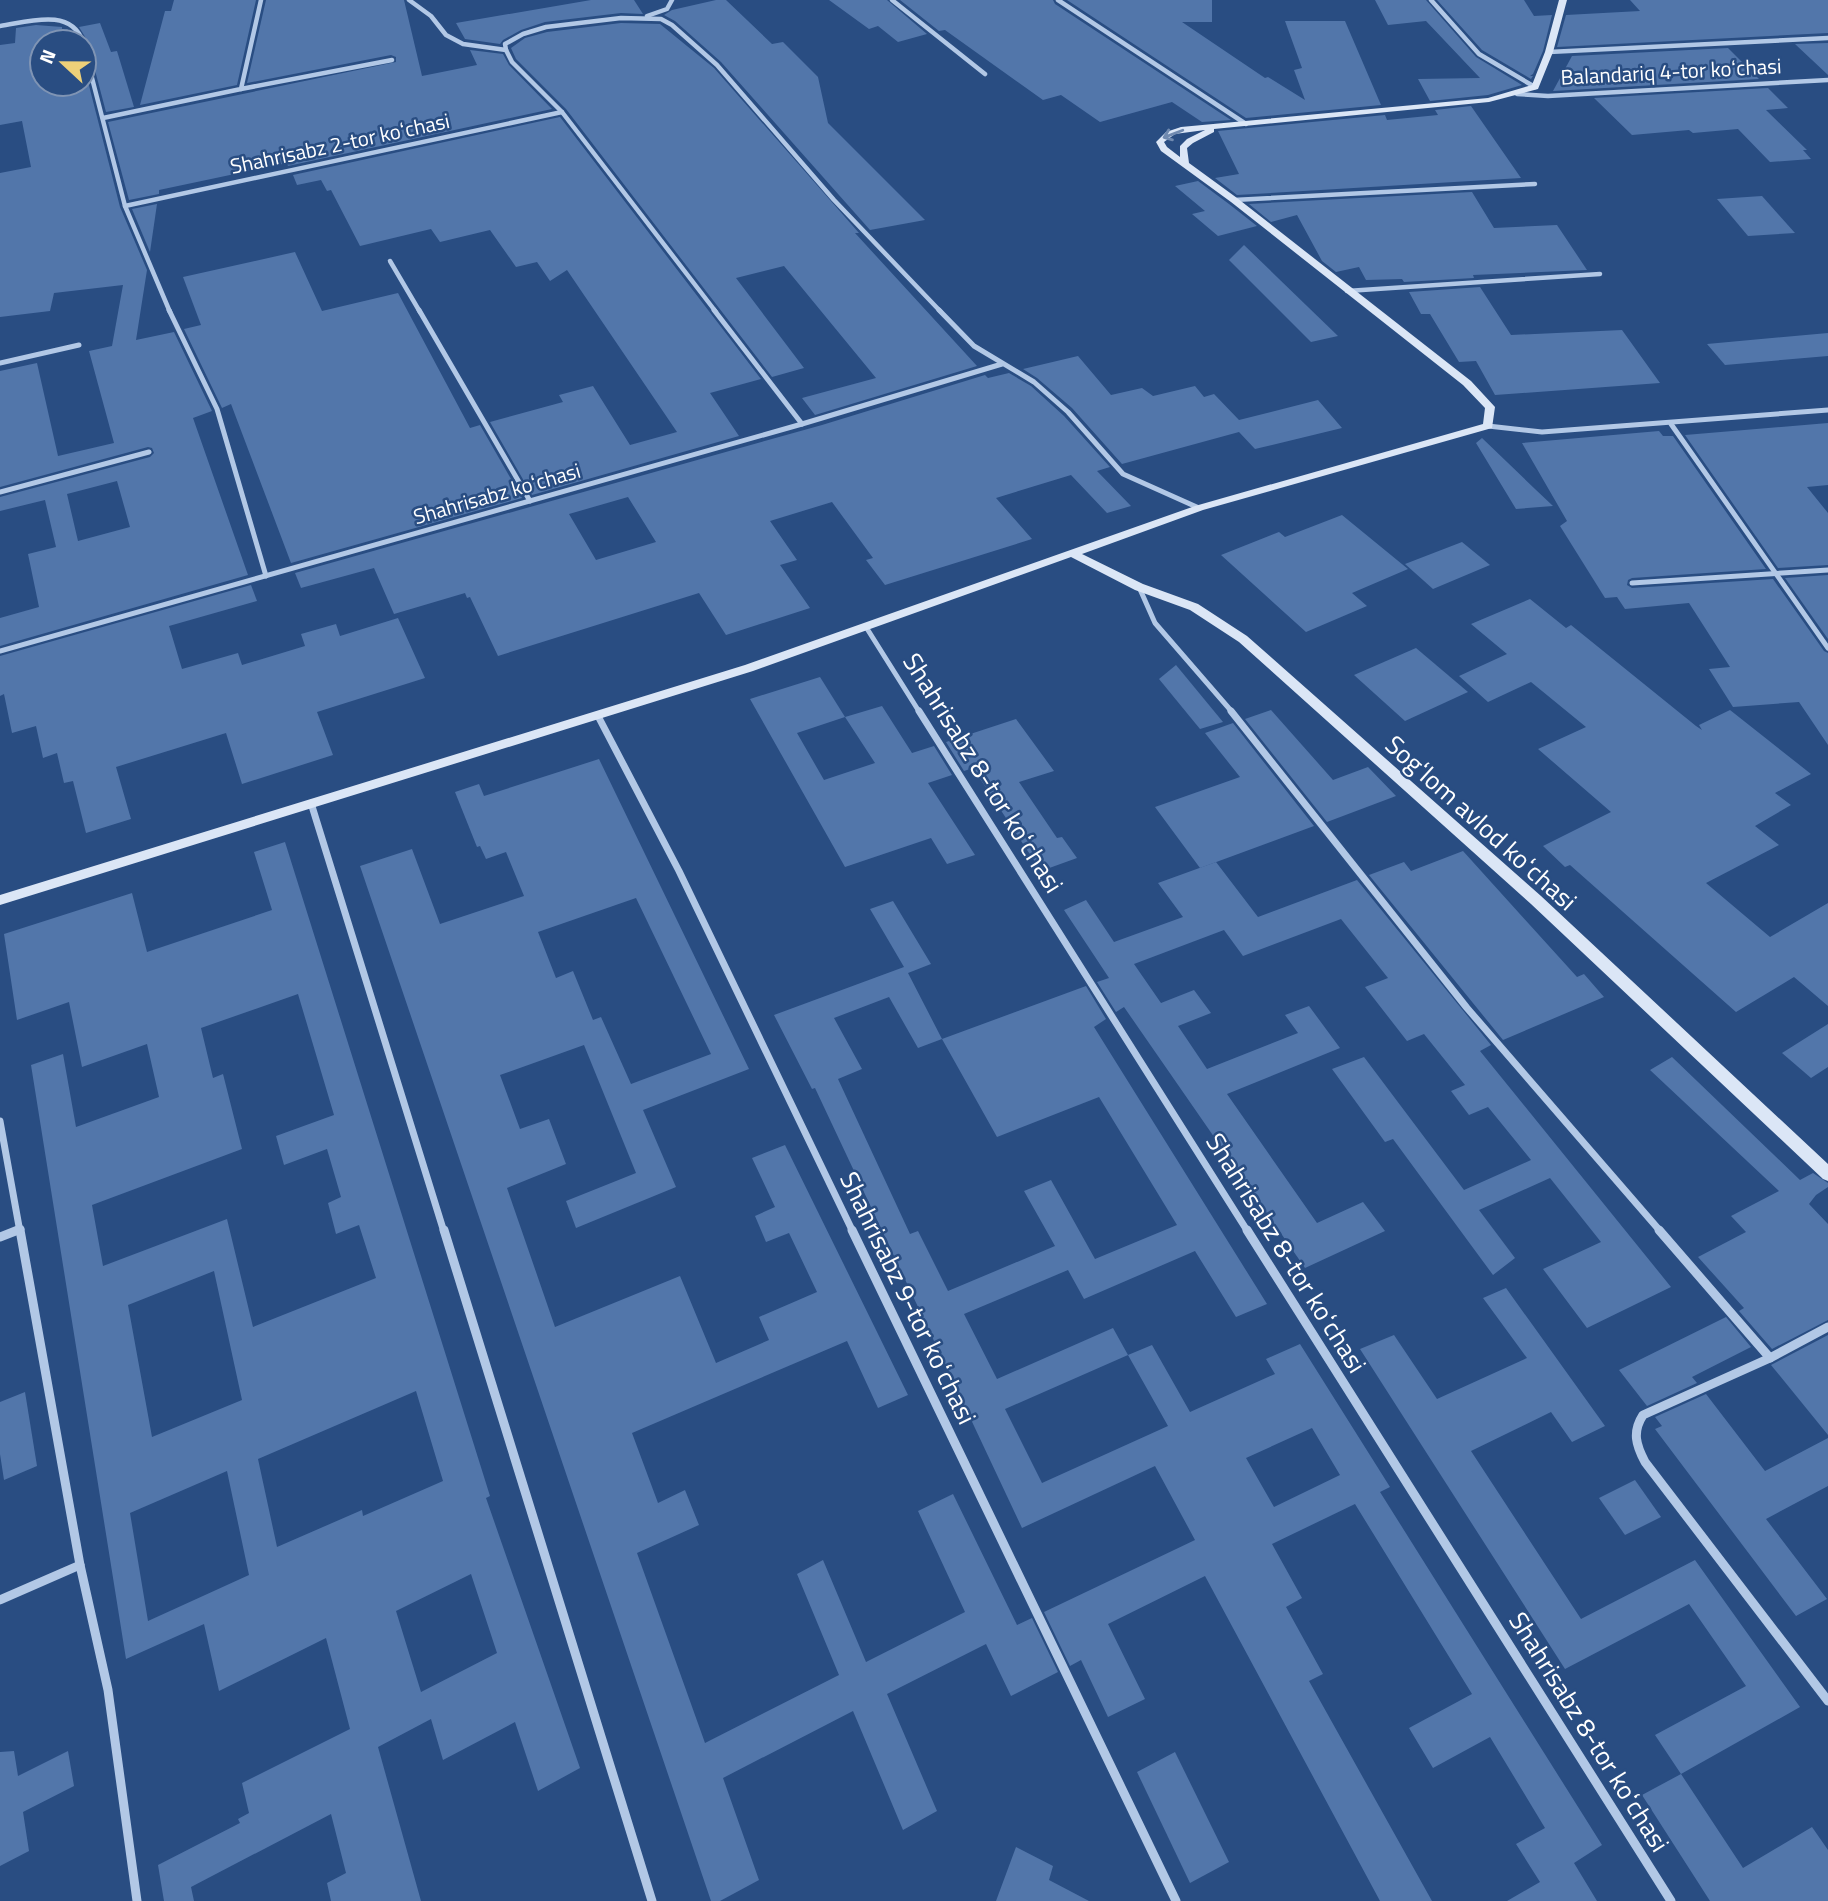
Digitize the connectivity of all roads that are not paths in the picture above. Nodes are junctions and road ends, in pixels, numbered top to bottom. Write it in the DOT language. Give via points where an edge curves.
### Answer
graph roads {
  1 [pos="261,0"];
  2 [pos="409,0"];
  3 [pos="672,0"];
  4 [pos="892,0"];
  5 [pos="1058,0"];
  6 [pos="1430,0"];
  7 [pos="1563,0"];
  8 [pos="643,17"];
  9 [pos="0,26"];
  10 [pos="76,28"];
  11 [pos="1828,38"];
  12 [pos="506,50"];
  13 [pos="1549,51"];
  14 [pos="392,60"];
  15 [pos="985,74"];
  16 [pos="1828,80"];
  17 [pos="1535,87"];
  18 [pos="241,89"];
  19 [pos="1517,94"];
  20 [pos="98,98"];
  21 [pos="562,112"];
  22 [pos="103,118"];
  23 [pos="1246,124"];
  24 [pos="1222,126"];
  25 [pos="1185,164"];
  26 [pos="1535,184"];
  27 [pos="1234,200"];
  28 [pos="125,206"];
  29 [pos="390,261"];
  30 [pos="1600,274"];
  31 [pos="1346,290"];
  32 [pos="79,345"];
  33 [pos="0,363"];
  34 [pos="1002,364"];
  35 [pos="1828,410"];
  36 [pos="802,424"];
  37 [pos="1671,424"];
  38 [pos="1488,426"];
  39 [pos="149,452"];
  40 [pos="0,492"];
  41 [pos="530,501"];
  42 [pos="1199,508"];
  43 [pos="1072,553"];
  44 [pos="1828,570"];
  45 [pos="1777,574"];
  46 [pos="266,576"];
  47 [pos="1632,583"];
  48 [pos="1139,587"];
  49 [pos="866,627"];
  50 [pos="1828,648"];
  51 [pos="0,651"];
  52 [pos="598,716"];
  53 [pos="311,803"];
  54 [pos="0,900"];
  55 [pos="0,1121"];
  56 [pos="1828,1174"];
  57 [pos="21,1229"];
  58 [pos="0,1237"];
  59 [pos="1828,1327"];
  60 [pos="1770,1358"];
  61 [pos="80,1565"];
  62 [pos="0,1600"];
  63 [pos="1828,1701"];
  64 [pos="137,1901"];
  65 [pos="652,1901"];
  66 [pos="1176,1901"];
  67 [pos="1671,1901"];
  1 -- 18 [label="street"];
  2 -- 12 [label="street" via="432,16 446,35 463,44"];
  3 -- 8 [label="street" via="667,9"];
  4 -- 15 [label="street"];
  5 -- 23 [label="street"];
  6 -- 17 [label="street" via="1479,54"];
  7 -- 13 [label="street, Balandariq 4-tor koʻchasi"];
  8 -- 12 [label="street" via="546,27 505,44"];
  8 -- 34 [label="street" via="672,25 717,65 834,200 974,346"];
  9 -- 10 [label="street" via="62,20"];
  11 -- 13 [label="street, Balandariq 4-tor koʻchasi"];
  12 -- 21 [label="street" via="512,62"];
  13 -- 17 [label="street, Balandariq 4-tor koʻchasi"];
  14 -- 18 [label="street"];
  16 -- 19 [label="street, Balandariq 4-tor koʻchasi"];
  17 -- 19 [label="street, Balandariq 4-tor koʻchasi"];
  18 -- 22 [label="street"];
  19 -- 23 [label="street, Balandariq 4-tor koʻchasi"];
  20 -- 22 [label="street"];
  21 -- 28 [label="street, Shahrisabz 2-tor koʻchasi"];
  21 -- 36 [label="street"];
  22 -- 28 [label="street"];
  23 -- 24 [label="street, Balandariq 4-tor koʻchasi"];
  24 -- 25 [label="street, Balandariq 4-tor koʻchasi" via="1183,148"];
  24 -- 25 [label="street, Balandariq 4-tor koʻchasi, one-way" via="1172,131 1162,137 1164,149"];
  25 -- 27 [label="street, Balandariq 4-tor koʻchasi"];
  26 -- 27 [label="street"];
  27 -- 31 [label="street, Balandariq 4-tor koʻchasi"];
  28 -- 46 [label="street" via="218,409"];
  29 -- 41 [label="street"];
  30 -- 31 [label="street"];
  31 -- 38 [label="street, Balandariq 4-tor koʻchasi" via="1467,383 1490,407"];
  32 -- 33 [label="street"];
  34 -- 36 [label="street, Shahrisabz koʻchasi"];
  34 -- 42 [label="street" via="1034,382 1068,412 1123,474"];
  35 -- 37 [label="street"];
  36 -- 41 [label="street, Shahrisabz koʻchasi"];
  37 -- 38 [label="street" via="1542,432"];
  37 -- 45 [label="street"];
  38 -- 42 [label="street"];
  39 -- 40 [label="street"];
  41 -- 46 [label="street, Shahrisabz koʻchasi"];
  42 -- 43 [label="street"];
  43 -- 48 [label="street, Sogʻlom avlod koʻchasi"];
  43 -- 49 [label="street"];
  44 -- 45 [label="street"];
  45 -- 47 [label="street"];
  45 -- 50 [label="street"];
  46 -- 51 [label="street, Shahrisabz koʻchasi"];
  48 -- 56 [label="street, Sogʻlom avlod koʻchasi" via="1194,607 1243,639 1536,900"];
  48 -- 60 [label="street" via="1155,622 1467,1008"];
  49 -- 52 [label="street"];
  49 -- 67 [label="street, Shahrisabz 8-tor koʻchasi"];
  52 -- 53 [label="street"];
  52 -- 66 [label="street, Shahrisabz 9-tor koʻchasi" via="679,871"];
  53 -- 54 [label="street"];
  53 -- 65 [label="street"];
  55 -- 57 [label="street"];
  57 -- 58 [label="street"];
  57 -- 61 [label="street"];
  59 -- 60 [label="street"];
  60 -- 63 [label="street" via="1643,1415 1636,1424 1635,1441 1645,1462"];
  61 -- 62 [label="street"];
  61 -- 64 [label="street" via="108,1690"];
}
